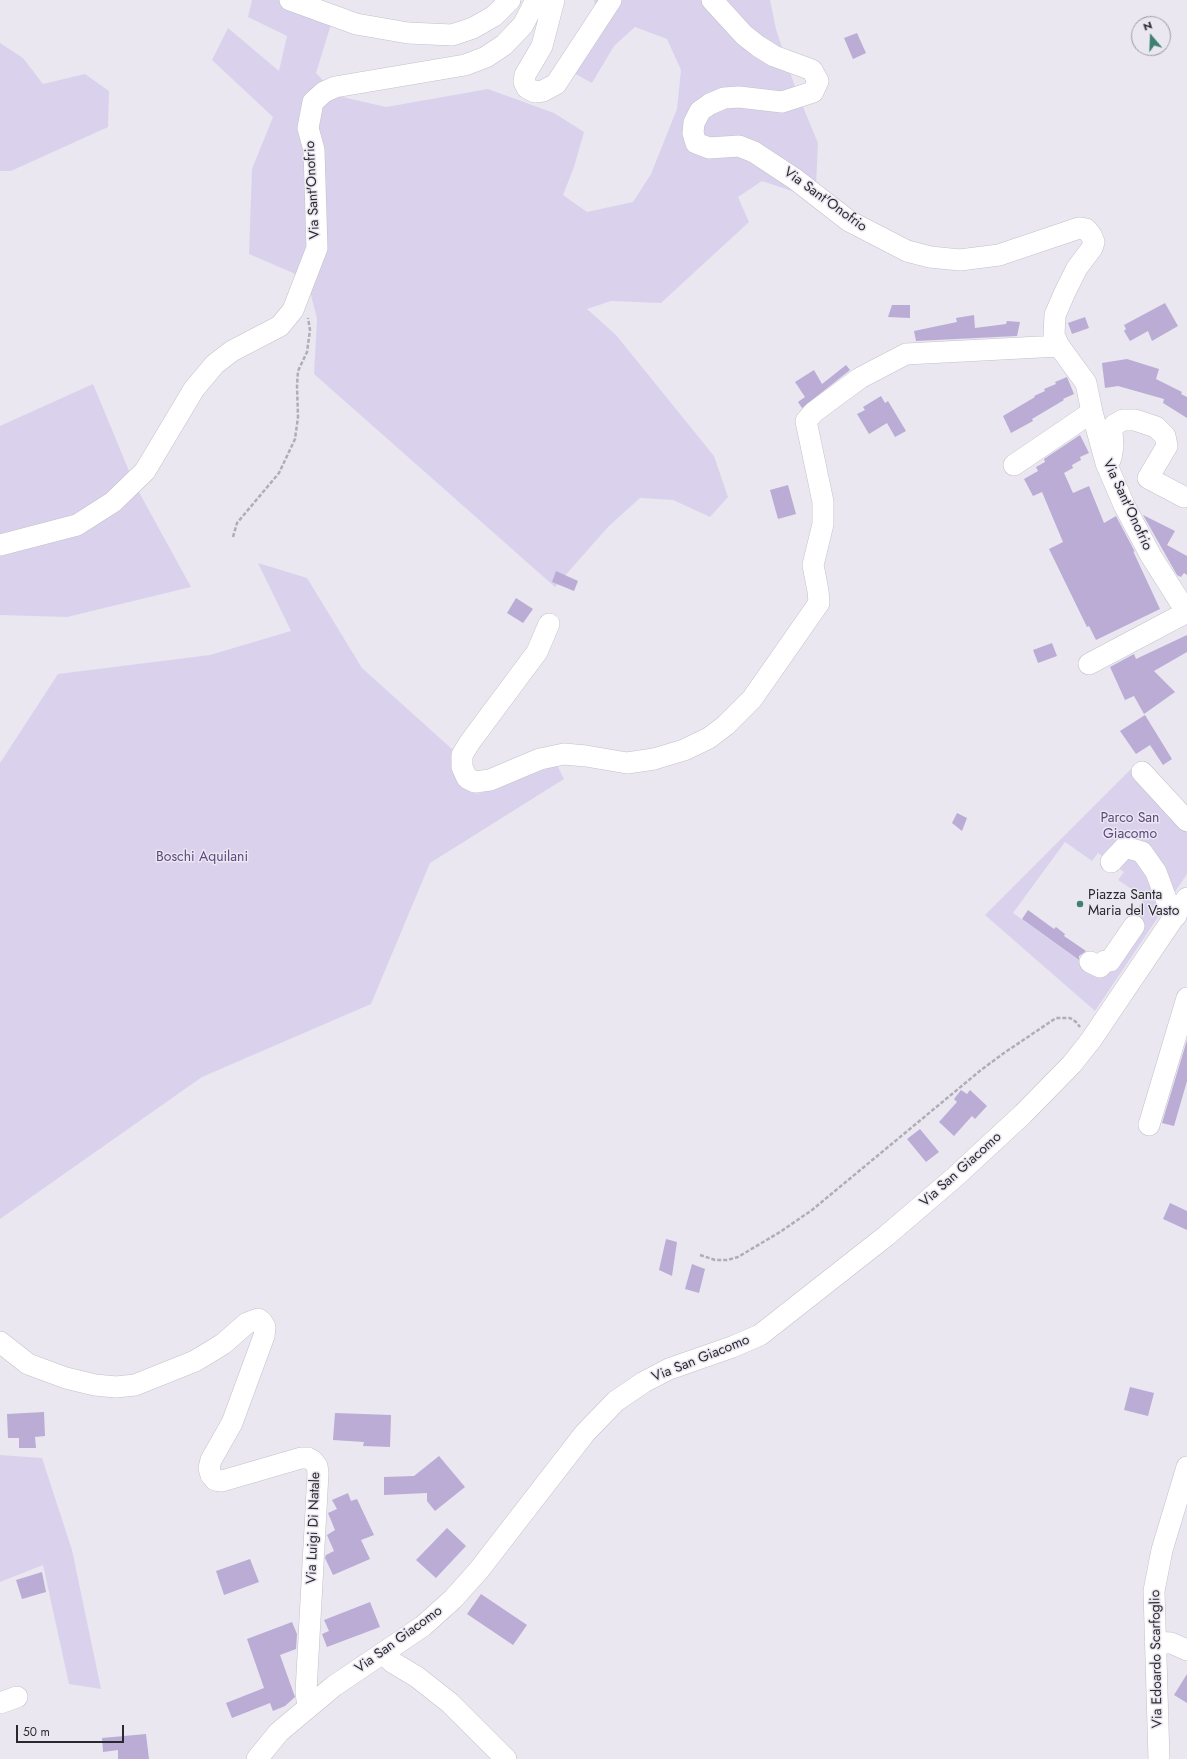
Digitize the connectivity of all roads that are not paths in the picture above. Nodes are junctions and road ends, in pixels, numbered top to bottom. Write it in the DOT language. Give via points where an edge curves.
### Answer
graph roads {
  1 [pos="290,0"];
  2 [pos="510,0"];
  3 [pos="536,0"];
  4 [pos="554,0"];
  5 [pos="611,0"];
  6 [pos="712,0"];
  7 [pos="1059,346"];
  8 [pos="1092,412"];
  9 [pos="1106,463"];
  10 [pos="1014,465"];
  11 [pos="1184,497"];
  12 [pos="0,545"];
  13 [pos="1187,613"];
  14 [pos="549,624"];
  15 [pos="1089,664"];
  16 [pos="1142,772"];
  17 [pos="1187,821"];
  18 [pos="1111,862"];
  19 [pos="1187,898"];
  20 [pos="1176,916"];
  21 [pos="1134,926"];
  22 [pos="1118,948"];
  23 [pos="1090,962"];
  24 [pos="1142,965"];
  25 [pos="1187,998"];
  26 [pos="1149,1125"];
  27 [pos="0,1342"];
  28 [pos="1187,1467"];
  29 [pos="1183,1496"];
  30 [pos="1155,1642"];
  31 [pos="1187,1650"];
  32 [pos="384,1653"];
  33 [pos="311,1705"];
  34 [pos="257,1759"];
  35 [pos="506,1759"];
  36 [pos="1159,1759"];
  1 -- 2 [label="street" via="356,24 408,32 452,35 473,28 494,16"];
  3 -- 12 [label="street, Via Sant'Onofrio" via="523,25 504,45 486,57 465,65 335,87 324,92 313,102 308,128 314,150 316,248 293,310 280,326 232,351 215,364 194,390 145,471 113,502 77,525"];
  4 -- 5 [label="street" via="542,46 525,75 524,82 527,88 535,92 549,88 560,80"];
  6 -- 7 [label="street, Via Sant'Onofrio" via="744,35 758,46 774,56 812,70 818,81 814,92 782,102 739,97 724,98 710,104 700,111 694,123 696,143 709,148 738,146 754,152 795,179 849,221 907,251 930,257 960,260 999,255 1080,228 1086,229 1094,242 1068,286 1055,315 1054,335"];
  7 -- 8 [label="street, Via Sant'Onofrio" via="1086,382"];
  7 -- 14 [label="street" via="906,354 860,378 810,416 806,421 823,502 823,524 813,565 819,603 752,699 709,738 684,750 654,759 627,763 564,754 540,759 490,780 475,782 467,778 462,767 462,755 537,652"];
  8 -- 9 [label="street, Via Sant'Onofrio"];
  8 -- 10 [label="street"];
  9 -- 11 [label="street" via="1112,457 1114,425 1123,420 1135,420 1156,427 1165,436 1167,446 1148,478"];
  9 -- 13 [label="street, Via Sant'Onofrio" via="1124,505 1151,556"];
  13 -- 15 [label="street"];
  16 -- 17 [label="street"];
  18 -- 20 [label="street" via="1125,847 1142,852 1156,872 1169,907"];
  19 -- 20 [label="street, Via San Giacomo"];
  20 -- 24 [label="street, Via San Giacomo"];
  21 -- 22 [label="street"];
  22 -- 23 [label="street" via="1110,961 1105,961 1100,967"];
  22 -- 24 [label="street"];
  24 -- 32 [label="street, Via San Giacomo" via="1072,1064 955,1177 886,1236 760,1335 669,1369 616,1401 585,1433 479,1570 453,1599 423,1626"];
  25 -- 26 [label="street"];
  27 -- 33 [label="street, Via Luigi Di Natale" via="28,1364 66,1378 116,1387 135,1385 195,1361 223,1344 247,1323 258,1319 262,1322 265,1327 264,1336 232,1423 210,1460 209,1468 215,1480 222,1481 301,1458 314,1461 317,1466 306,1692"];
  28 -- 29 [label="street, Via Edoardo Scarfoglio"];
  29 -- 30 [label="street, Via Edoardo Scarfoglio" via="1156,1575"];
  30 -- 31 [label="street" via="1171,1643"];
  30 -- 36 [label="street, Via Edoardo Scarfoglio"];
  32 -- 33 [label="street, Via San Giacomo" via="334,1686"];
  32 -- 35 [label="street" via="392,1662 417,1677 450,1703"];
  33 -- 34 [label="street, Via San Giacomo" via="279,1732"];
}
